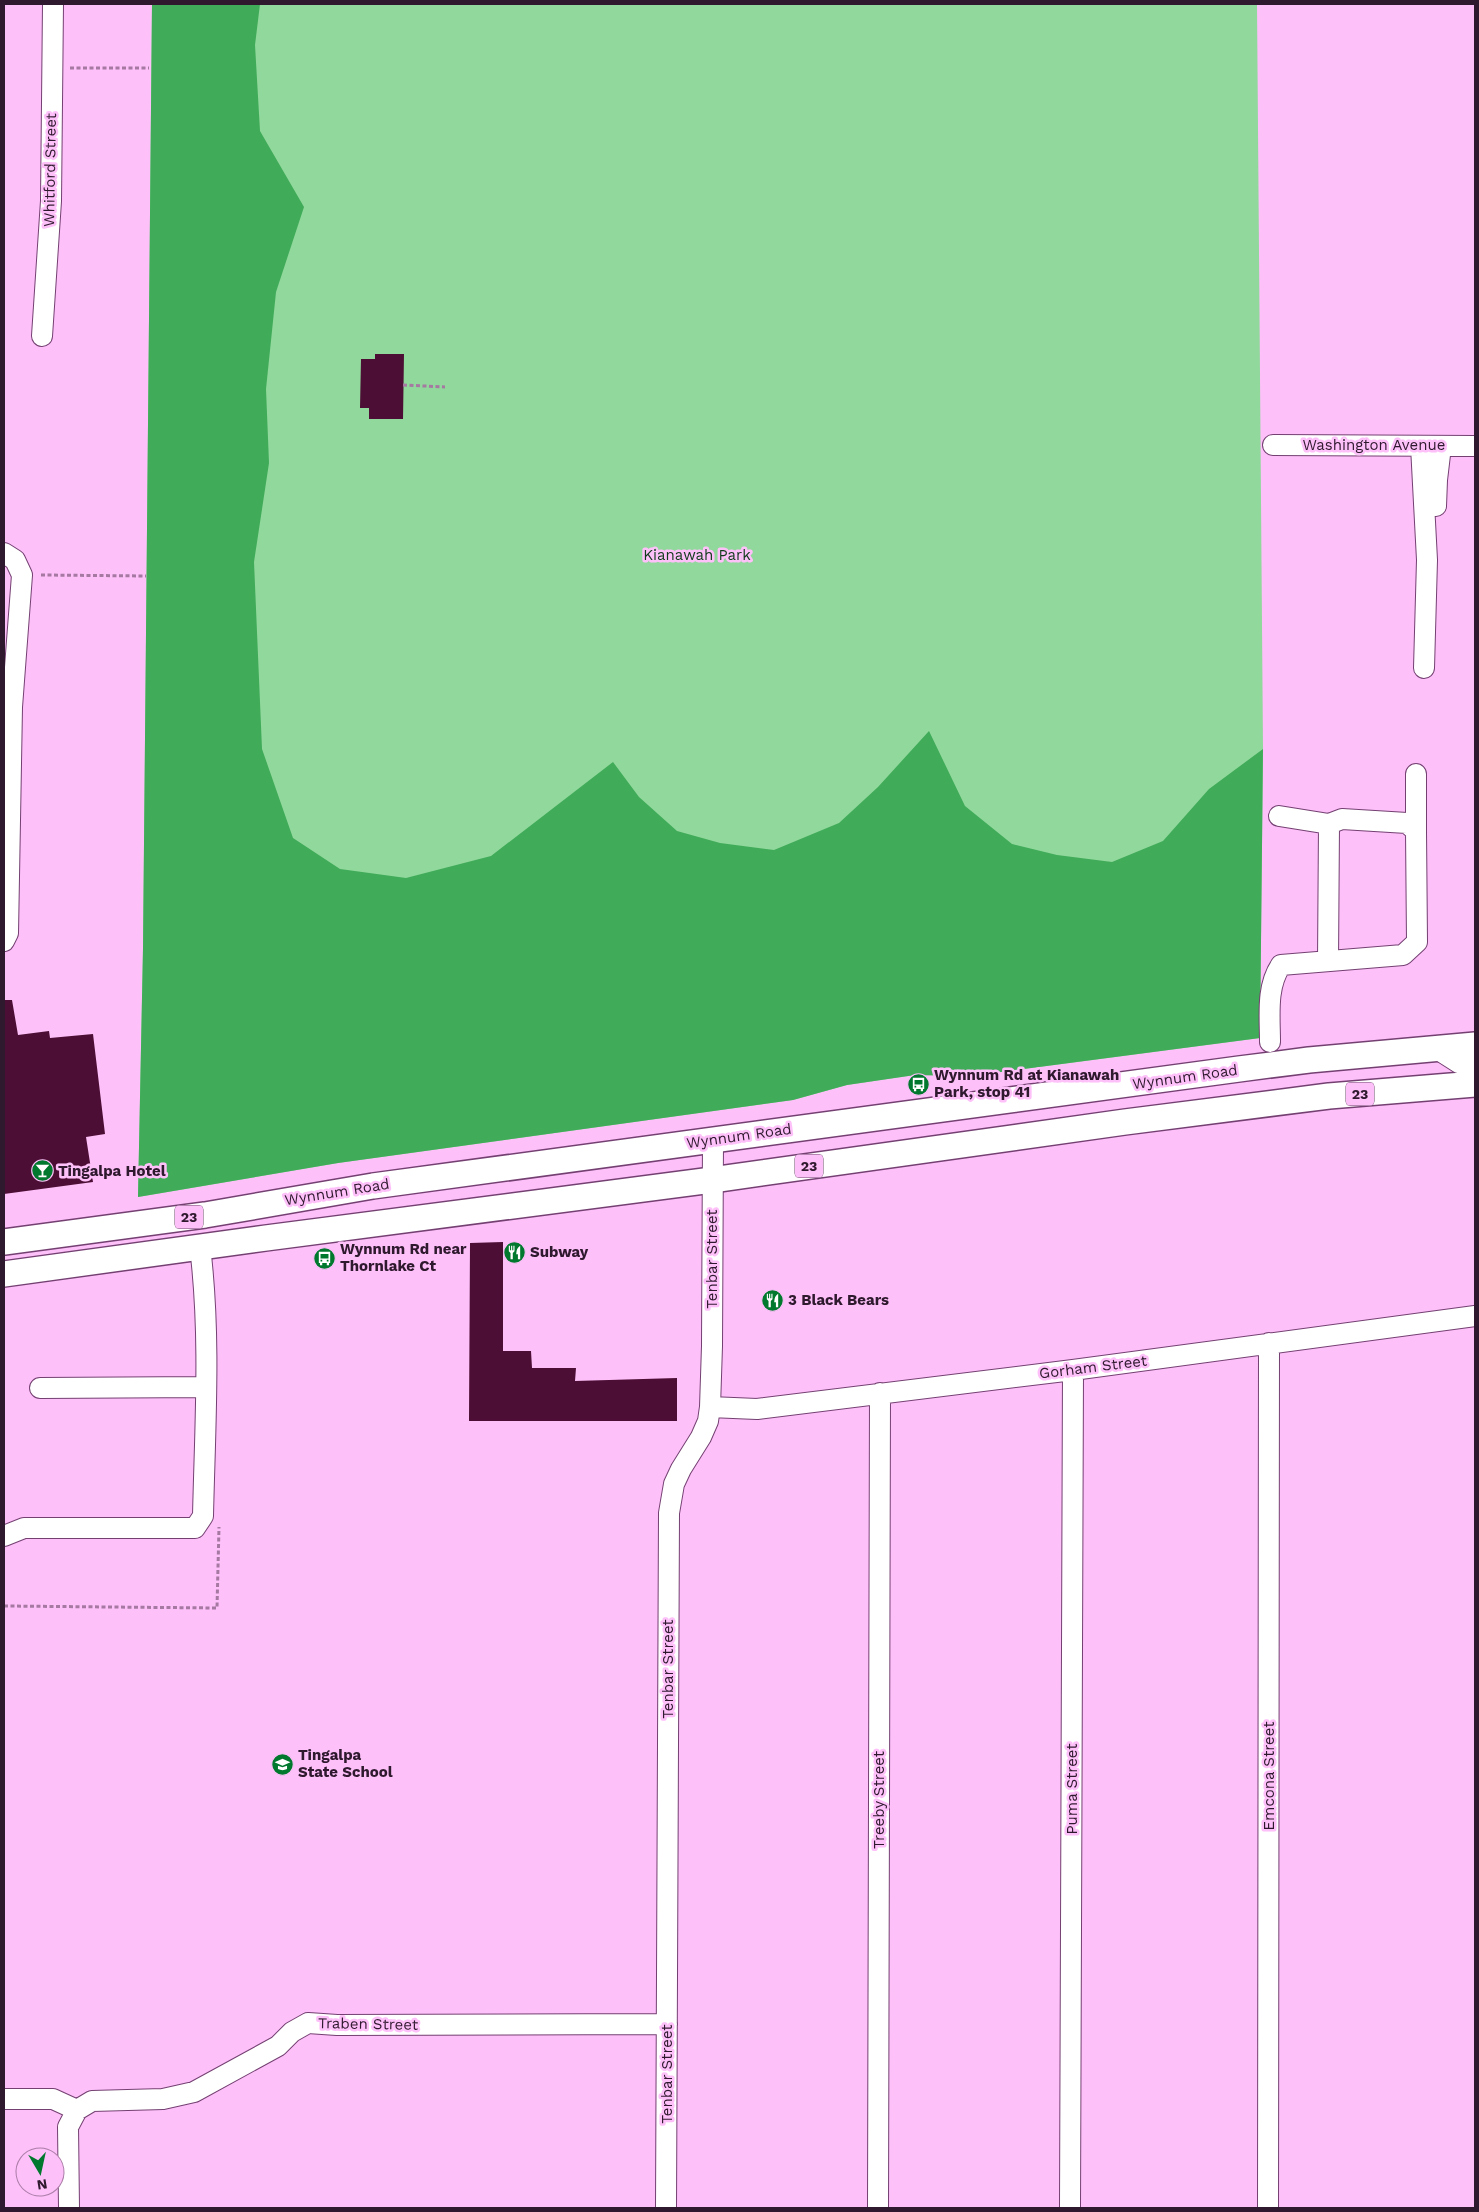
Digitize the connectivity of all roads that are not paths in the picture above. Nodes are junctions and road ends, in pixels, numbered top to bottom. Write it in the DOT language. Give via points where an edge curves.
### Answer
graph roads {
  1 [pos="52,4"];
  2 [pos="42,336"];
  3 [pos="1273,445"];
  4 [pos="1421,446"];
  5 [pos="1441,446"];
  6 [pos="1475,446"];
  7 [pos="4,553"];
  8 [pos="1416,774"];
  9 [pos="1279,816"];
  10 [pos="1329,824"];
  11 [pos="1416,832"];
  12 [pos="4,941"];
  13 [pos="1328,961"];
  14 [pos="1270,1042"];
  15 [pos="1475,1045"];
  16 [pos="1437,1049"];
  17 [pos="1475,1076"];
  18 [pos="1475,1084"];
  19 [pos="1093,1090"];
  20 [pos="1125,1122"];
  21 [pos="713,1140"];
  22 [pos="712,1180"];
  23 [pos="4,1242"];
  24 [pos="200,1247"];
  25 [pos="4,1274"];
  26 [pos="1475,1316"];
  27 [pos="1269,1344"];
  28 [pos="1073,1370"];
  29 [pos="206,1387"];
  30 [pos="40,1388"];
  31 [pos="880,1393"];
  32 [pos="710,1408"];
  33 [pos="4,1536"];
  34 [pos="667,2024"];
  35 [pos="4,2099"];
  36 [pos="77,2110"];
  37 [pos="68,2208"];
  38 [pos="666,2208"];
  39 [pos="878,2208"];
  40 [pos="1070,2208"];
  41 [pos="1268,2208"];
  1 -- 2 [label="street, Whitford Street" via="50,201"];
  3 -- 4 [label="street, Washington Avenue"];
  4 -- 5 [label="street, Washington Avenue"];
  4 -- 5 [label="street" via="1429,666"];
  5 -- 6 [label="street, Washington Avenue"];
  7 -- 12 [label="street" via="15,560 22,575 12,707 8,933"];
  8 -- 11 [label="street"];
  9 -- 10 [label="street"];
  10 -- 11 [label="street" via="1342,819 1406,823"];
  10 -- 13 [label="street"];
  11 -- 13 [label="street" via="1417,942 1403,955"];
  13 -- 14 [label="street" via="1281,965 1274,976"];
  15 -- 16 [label="main road, Wynnum Road / 23"];
  16 -- 17 [label="street" via="1471,1066"];
  16 -- 19 [label="main road, Wynnum Road / 23" via="1300,1061"];
  18 -- 20 [label="main road, 23" via="1329,1096"];
  19 -- 20 [label="main road" via="1095,1107"];
  19 -- 21 [label="main road, Wynnum Road / 23"];
  20 -- 22 [label="main road, 23"];
  21 -- 22 [label="street, Tenbar Street"];
  21 -- 23 [label="main road, Wynnum Road / 23" via="382,1184 205,1215"];
  22 -- 24 [label="main road, 23"];
  22 -- 32 [label="street, Tenbar Street"];
  24 -- 25 [label="main road, 23"];
  24 -- 29 [label="street" via="205,1288"];
  26 -- 27 [label="street, Gorham Street"];
  27 -- 28 [label="street, Gorham Street"];
  27 -- 41 [label="street, Emcona Street"];
  28 -- 31 [label="street, Gorham Street"];
  28 -- 40 [label="street, Puma Street"];
  29 -- 30 [label="street"];
  29 -- 33 [label="street" via="203,1516 195,1528 24,1528"];
  31 -- 32 [label="street, Gorham Street" via="757,1409"];
  31 -- 39 [label="street, Treeby Street"];
  32 -- 34 [label="street, Tenbar Street" via="701,1437 674,1484 669,1513"];
  34 -- 36 [label="street, Traben Street" via="337,2025 308,2022 278,2046 194,2092 163,2099 92,2102"];
  34 -- 38 [label="street, Tenbar Street"];
  35 -- 36 [label="street" via="53,2099"];
  36 -- 37 [label="street" via="68,2127"];
}
